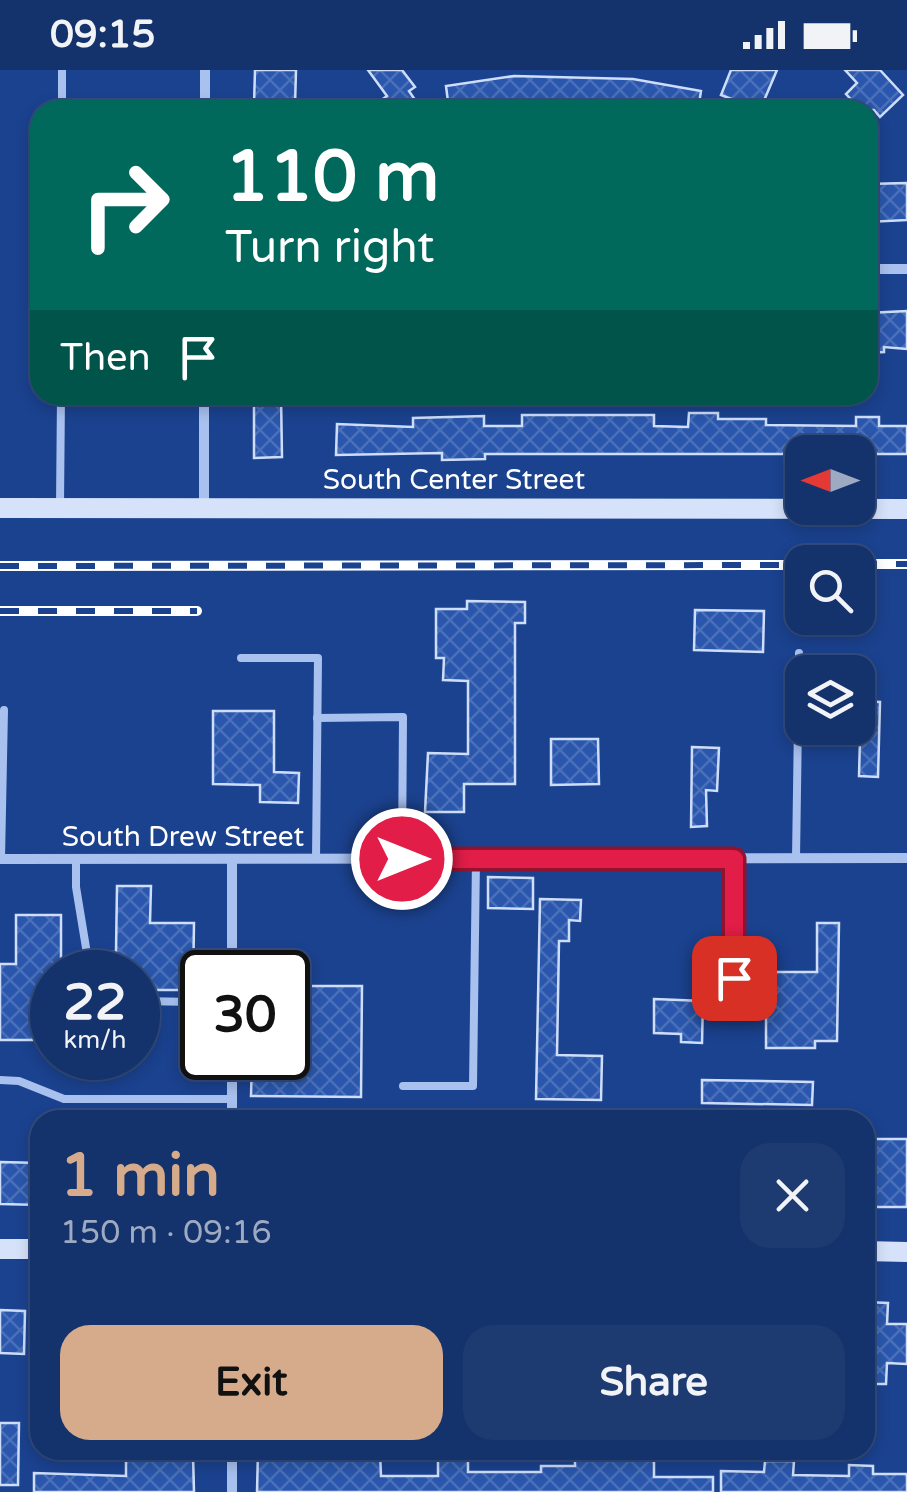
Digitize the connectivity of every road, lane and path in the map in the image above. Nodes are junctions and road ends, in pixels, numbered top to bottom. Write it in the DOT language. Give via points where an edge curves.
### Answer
graph roads {
  1 [pos="62,70"];
  2 [pos="205,70"];
  3 [pos="62,100"];
  4 [pos="205,100"];
  5 [pos="878,269"];
  6 [pos="907,269"];
  7 [pos="61,405"];
  8 [pos="204,405"];
  9 [pos="60,507"];
  10 [pos="204,507"];
  11 [pos="0,508"];
  12 [pos="907,509"];
  13 [pos="800,653"];
  14 [pos="241,658"];
  15 [pos="4,710"];
  16 [pos="318,718"];
  17 [pos="796,858"];
  18 [pos="907,858"];
  19 [pos="0,859"];
  20 [pos="316,859"];
  21 [pos="402,859"];
  22 [pos="476,859"];
  23 [pos="734,859"];
  24 [pos="76,860"];
  25 [pos="232,860"];
  26 [pos="86,950"];
  27 [pos="232,950"];
  28 [pos="733,1017"];
  29 [pos="0,1080"];
  30 [pos="232,1080"];
  31 [pos="402,1086"];
  32 [pos="232,1100"];
  33 [pos="232,1110"];
  34 [pos="0,1248"];
  35 [pos="30,1249"];
  36 [pos="875,1252"];
  37 [pos="907,1252"];
  38 [pos="232,1460"];
  39 [pos="232,1492"];
  1 -- 3 [label="lane"];
  2 -- 4 [label="street"];
  5 -- 6 [label="street"];
  7 -- 9 [label="lane"];
  8 -- 10 [label="street"];
  9 -- 10 [label="street, South Center Street"];
  9 -- 11 [label="street, South Center Street"];
  10 -- 12 [label="street, South Center Street"];
  13 -- 17 [label="lane"];
  14 -- 16 [label="lane" via="318,658"];
  15 -- 19 [label="lane"];
  16 -- 20 [label="lane"];
  16 -- 21 [label="lane" via="403,717"];
  17 -- 18 [label="street, South Drew Street"];
  17 -- 23 [label="street, South Drew Street"];
  19 -- 24 [label="street, South Drew Street"];
  20 -- 21 [label="street, South Drew Street"];
  20 -- 25 [label="street, South Drew Street"];
  21 -- 22 [label="street, South Drew Street"];
  22 -- 23 [label="street, South Drew Street"];
  22 -- 31 [label="lane" via="473,1086"];
  23 -- 28 [label="lane"];
  24 -- 25 [label="street, South Drew Street"];
  24 -- 26 [label="lane"];
  25 -- 27 [label="street"];
  29 -- 32 [label="lane" via="64,1099"];
  30 -- 32 [label="street"];
  32 -- 33 [label="street"];
  34 -- 35 [label="street"];
  36 -- 37 [label="street"];
  38 -- 39 [label="street"];
}
